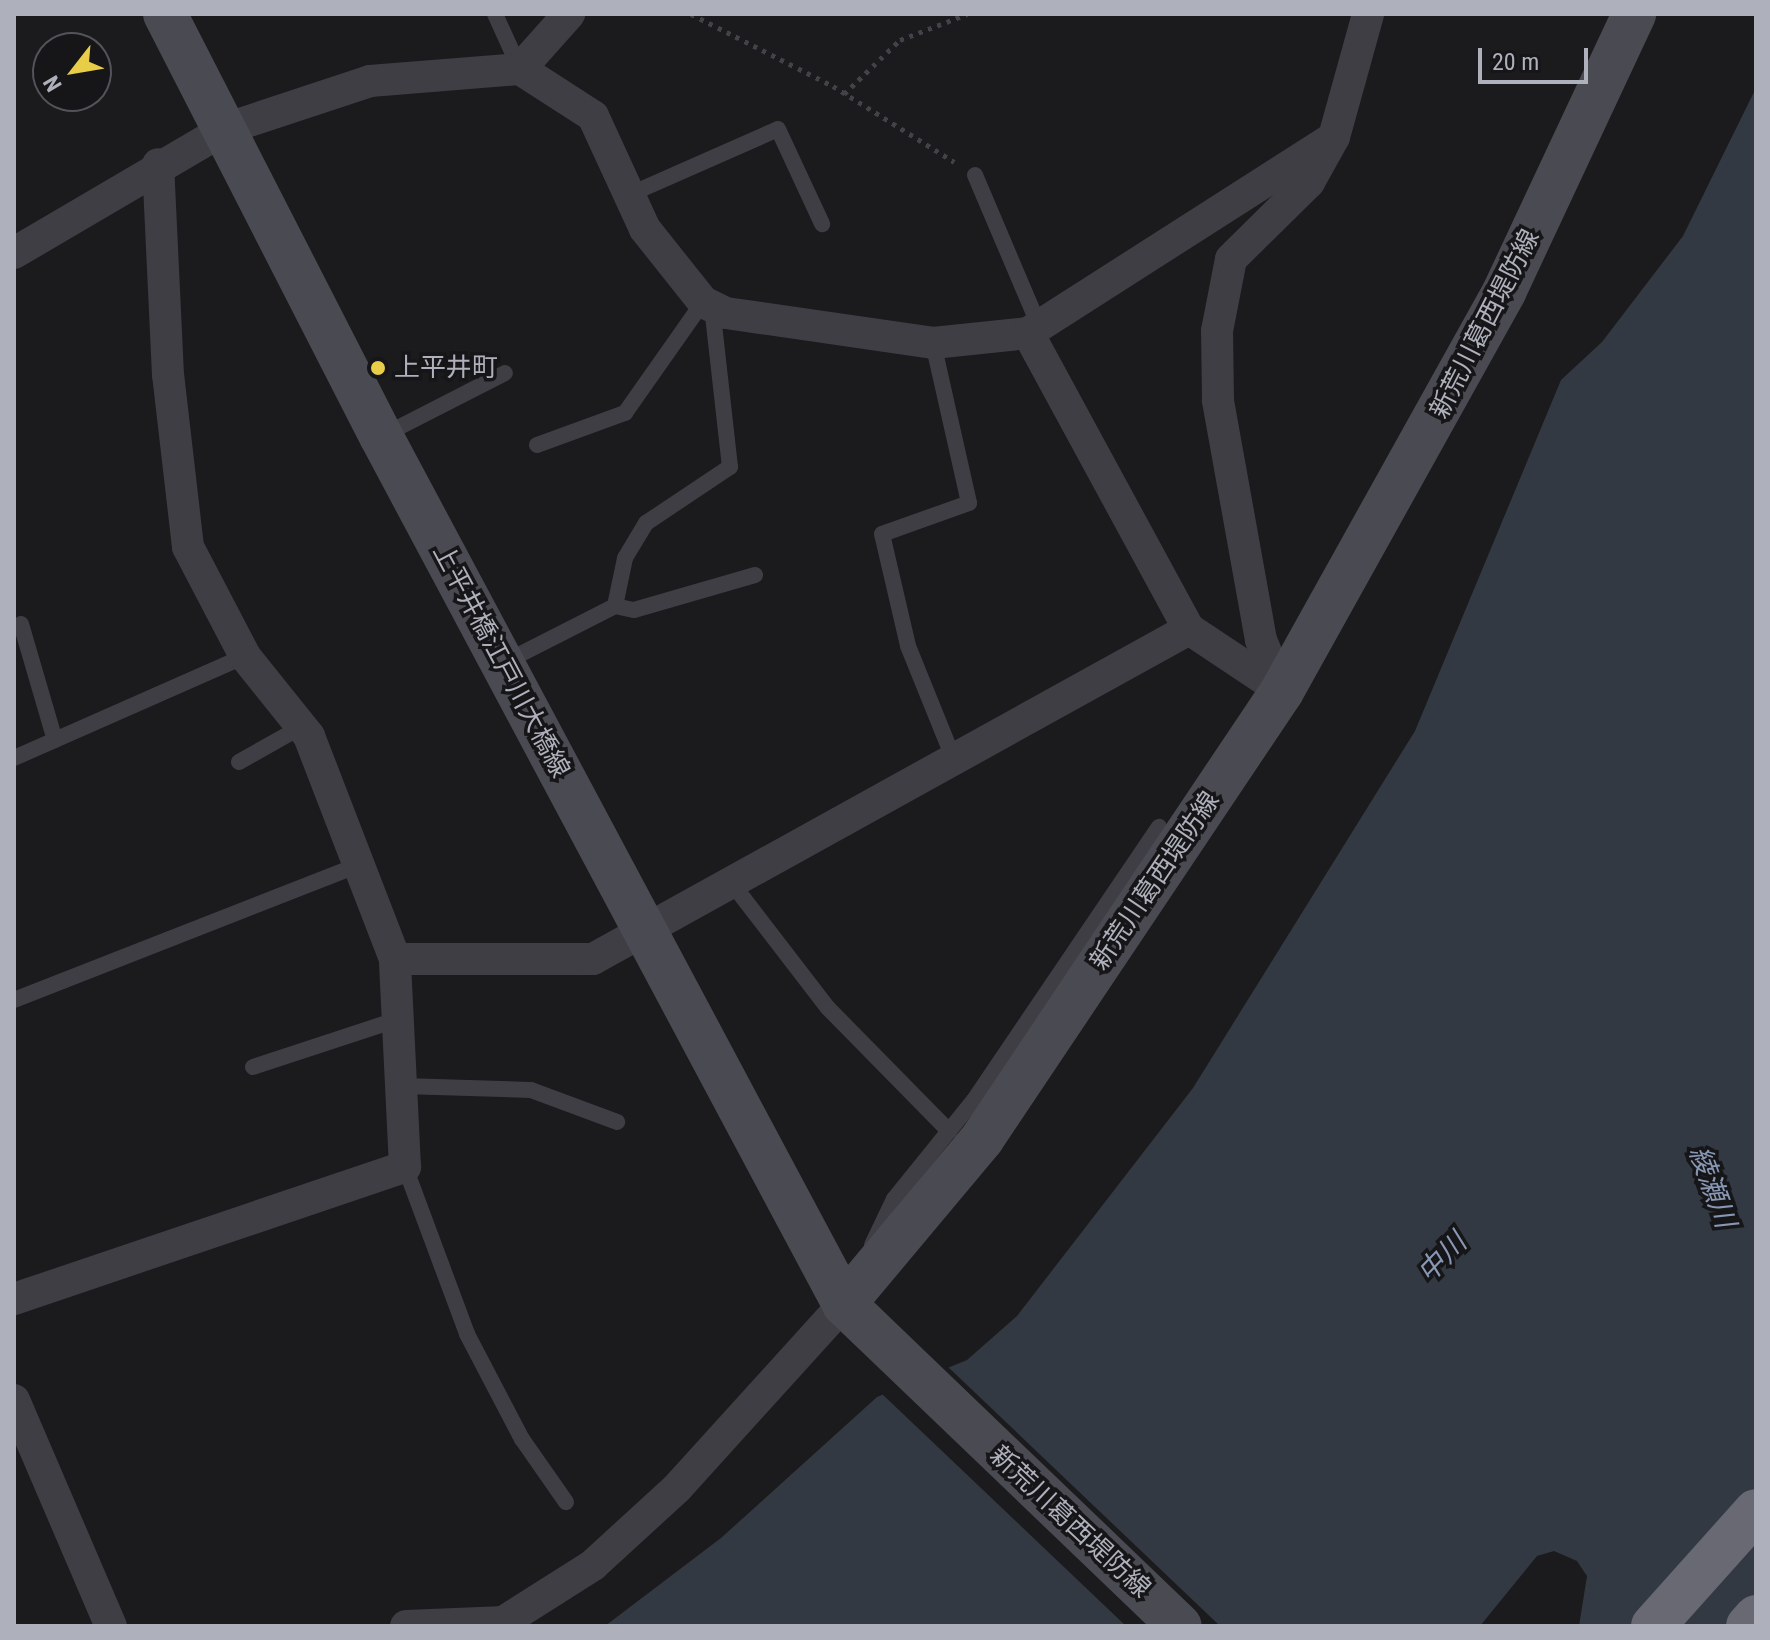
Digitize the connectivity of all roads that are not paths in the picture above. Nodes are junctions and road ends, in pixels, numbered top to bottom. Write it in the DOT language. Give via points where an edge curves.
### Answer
graph roads {
  1 [pos="165,14"];
  2 [pos="495,14"];
  3 [pos="569,14"];
  4 [pos="1368,14"];
  5 [pos="1634,14"];
  6 [pos="520,69"];
  7 [pos="225,129"];
  8 [pos="1334,137"];
  9 [pos="158,164"];
  10 [pos="975,175"];
  11 [pos="633,193"];
  12 [pos="822,224"];
  13 [pos="14,253"];
  14 [pos="707,305"];
  15 [pos="1033,330"];
  16 [pos="933,343"];
  17 [pos="505,373"];
  18 [pos="381,436"];
  19 [pos="537,445"];
  20 [pos="755,575"];
  21 [pos="615,606"];
  22 [pos="21,624"];
  23 [pos="1189,629"];
  24 [pos="245,656"];
  25 [pos="501,663"];
  26 [pos="1282,691"];
  27 [pos="301,727"];
  28 [pos="55,740"];
  29 [pos="14,758"];
  30 [pos="954,760"];
  31 [pos="239,762"];
  32 [pos="1159,827"];
  33 [pos="359,865"];
  34 [pos="734,886"];
  35 [pos="649,934"];
  36 [pos="395,959"];
  37 [pos="14,1000"];
  38 [pos="399,1019"];
  39 [pos="253,1067"];
  40 [pos="403,1086"];
  41 [pos="617,1122"];
  42 [pos="949,1131"];
  43 [pos="405,1167"];
  44 [pos="14,1299"];
  45 [pos="854,1315"];
  46 [pos="14,1400"];
  47 [pos="566,1502"];
  48 [pos="1756,1511"];
  49 [pos="1756,1617"];
  50 [pos="501,1624"];
  51 [pos="111,1626"];
  52 [pos="406,1626"];
  53 [pos="1180,1626"];
  54 [pos="1653,1626"];
  55 [pos="1748,1626"];
  1 -- 7 [label="main road, 上平井橋江戸川大橋線"];
  2 -- 6 [label="lane"];
  3 -- 6 [label="street"];
  4 -- 8 [label="street"];
  5 -- 26 [label="main road, 新荒川葛西堤防線" via="1504,292"];
  6 -- 7 [label="street" via="370,81"];
  6 -- 11 [label="street" via="593,116"];
  7 -- 9 [label="street"];
  7 -- 18 [label="main road, 上平井橋江戸川大橋線"];
  8 -- 15 [label="street"];
  8 -- 26 [label="street" via="1309,182 1231,259 1217,331 1218,400 1258,625"];
  9 -- 13 [label="street"];
  9 -- 24 [label="street" via="168,375 188,547"];
  10 -- 15 [label="lane"];
  11 -- 12 [label="lane" via="778,129"];
  11 -- 14 [label="street" via="645,229"];
  14 -- 16 [label="street"];
  14 -- 19 [label="lane" via="625,413"];
  14 -- 21 [label="lane" via="730,467 646,523 625,558"];
  15 -- 16 [label="street"];
  15 -- 23 [label="street"];
  16 -- 30 [label="lane" via="969,503 882,534 908,646"];
  17 -- 18 [label="lane"];
  18 -- 25 [label="main road, 上平井橋江戸川大橋線"];
  20 -- 21 [label="lane" via="634,610"];
  21 -- 25 [label="lane"];
  22 -- 28 [label="lane"];
  23 -- 26 [label="street"];
  23 -- 30 [label="street"];
  24 -- 27 [label="street"];
  24 -- 28 [label="lane"];
  25 -- 35 [label="main road, 上平井橋江戸川大橋線"];
  26 -- 45 [label="main road, 新荒川葛西堤防線" via="982,1139"];
  27 -- 31 [label="lane"];
  27 -- 33 [label="street"];
  28 -- 29 [label="lane"];
  30 -- 34 [label="street"];
  32 -- 42 [label="lane"];
  33 -- 36 [label="street"];
  33 -- 37 [label="lane"];
  34 -- 35 [label="street"];
  34 -- 42 [label="lane" via="828,1008"];
  35 -- 36 [label="street" via="567,962"];
  35 -- 45 [label="main road, 上平井橋江戸川大橋線"];
  36 -- 38 [label="street"];
  38 -- 39 [label="lane"];
  38 -- 40 [label="street"];
  40 -- 41 [label="lane" via="531,1090"];
  40 -- 43 [label="street"];
  42 -- 45 [label="lane" via="894,1199"];
  43 -- 44 [label="street"];
  43 -- 47 [label="lane" via="467,1334 522,1439"];
  45 -- 50 [label="street" via="593,1565"];
  45 -- 53 [label="main road, 新荒川葛西堤防線"];
  46 -- 51 [label="street"];
  48 -- 54 [label="highway"];
  49 -- 55 [label="highway"];
  50 -- 52 [label="street"];
}
